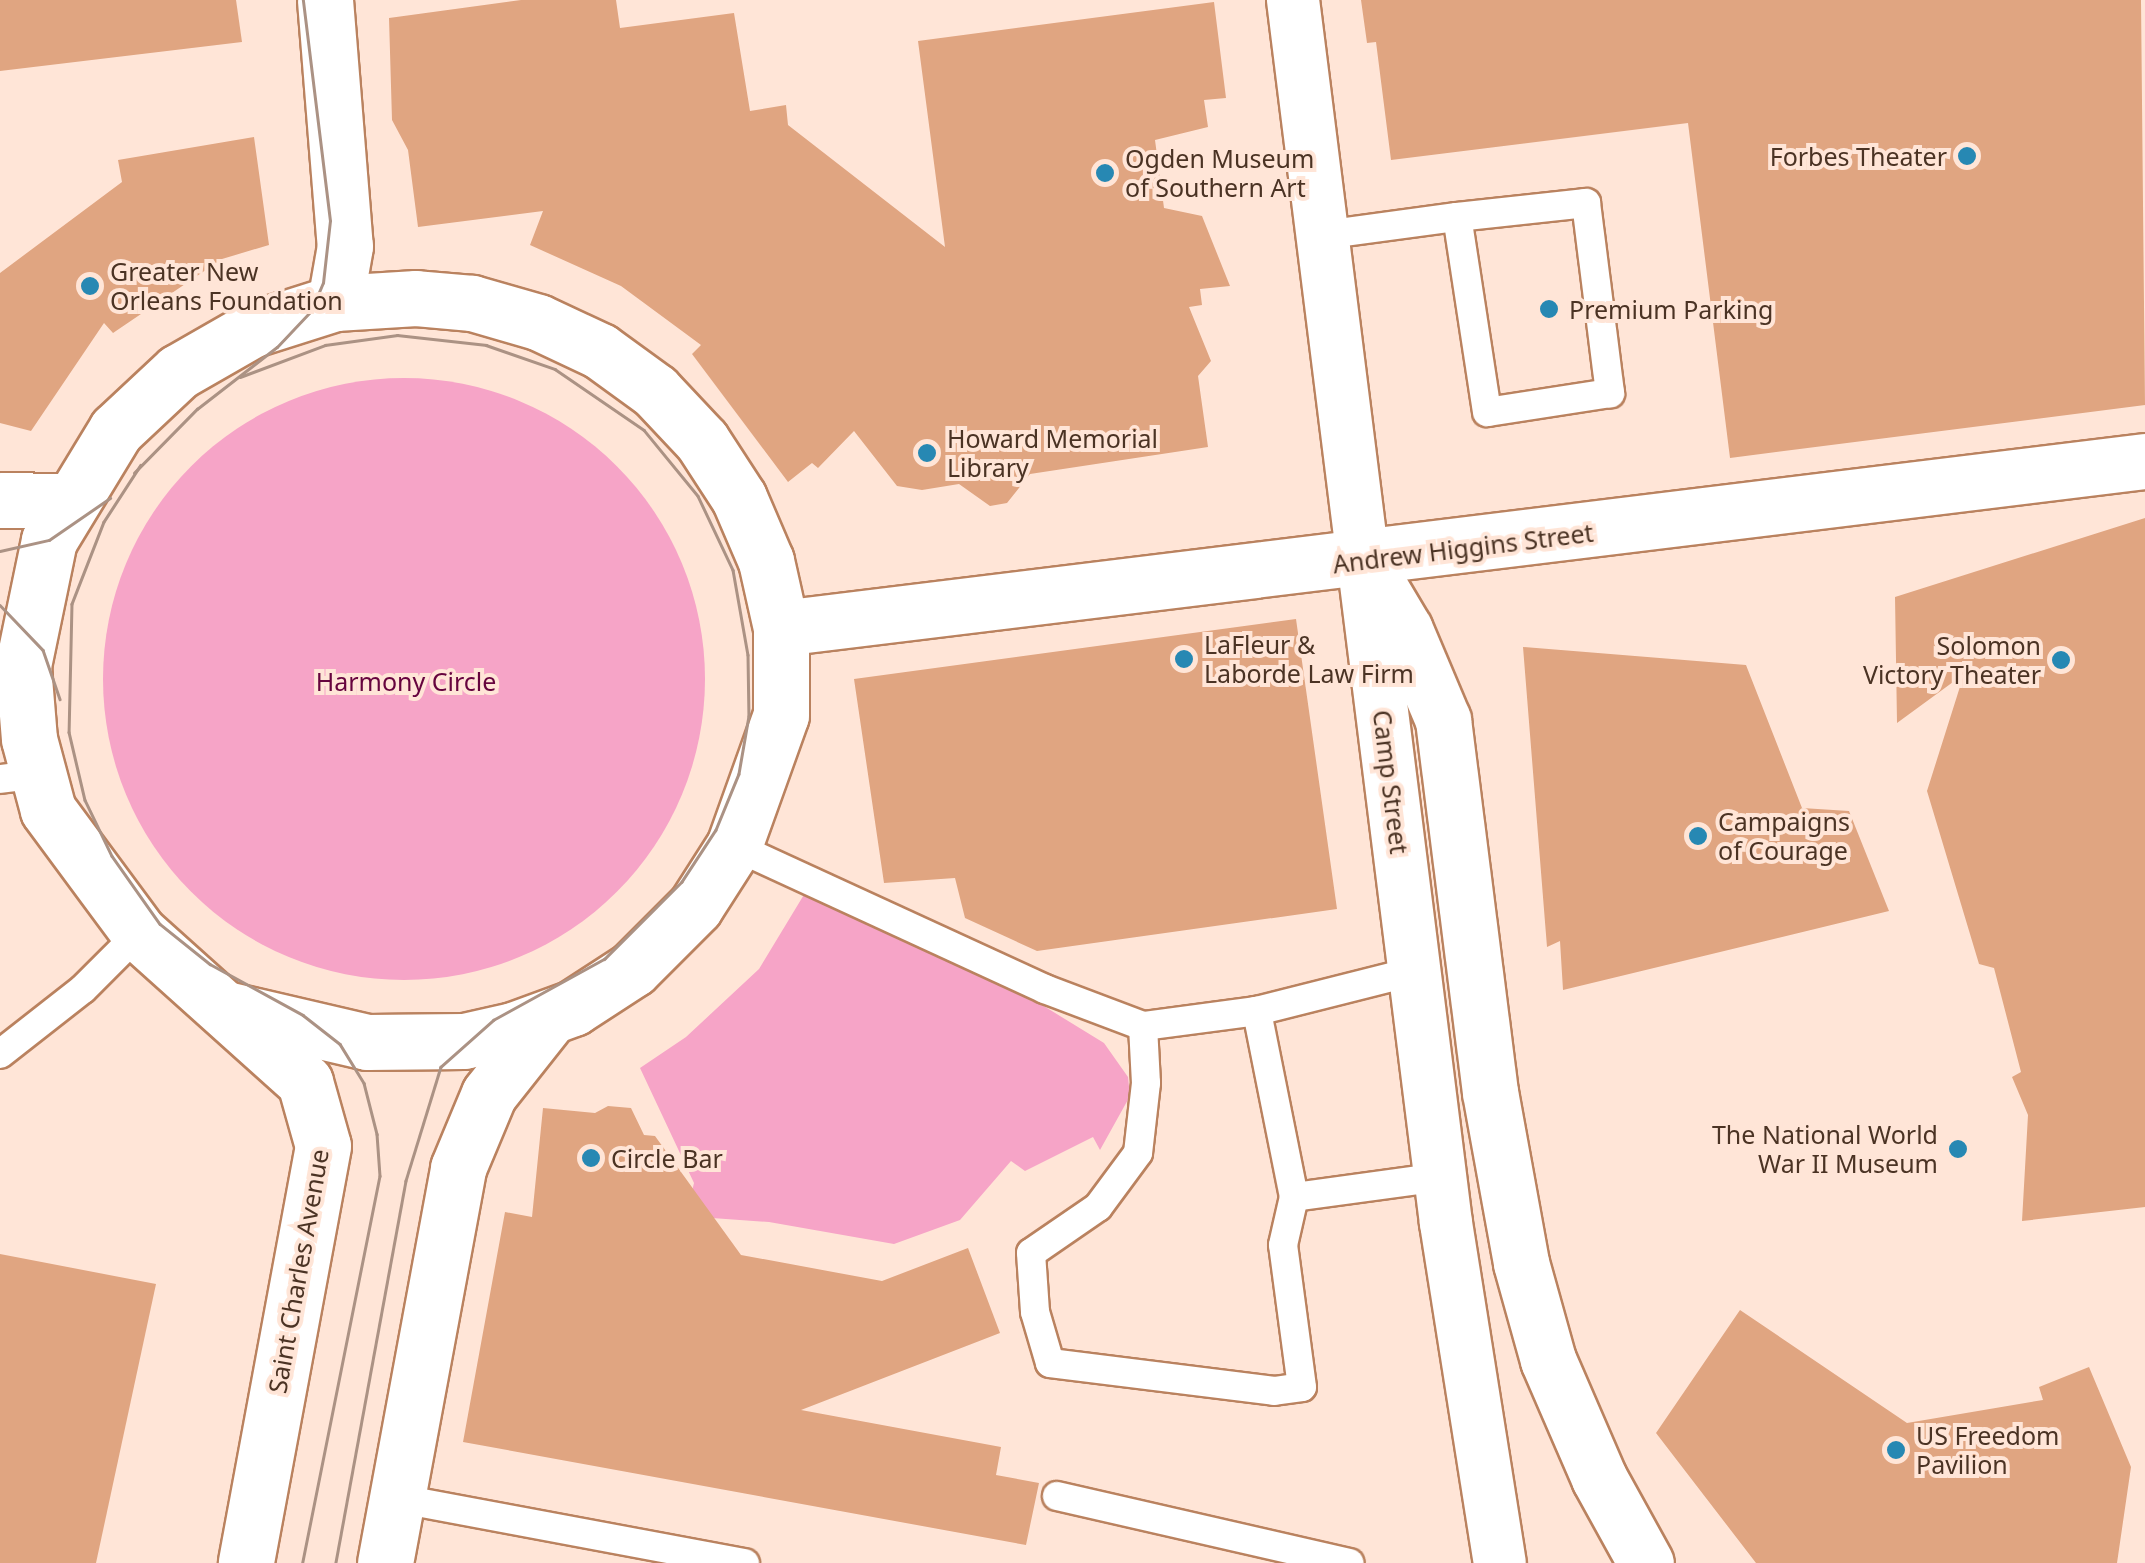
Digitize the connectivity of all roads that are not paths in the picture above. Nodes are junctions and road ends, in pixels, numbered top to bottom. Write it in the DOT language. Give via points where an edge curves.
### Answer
graph roads {
  1 [pos="325,0"];
  2 [pos="1293,0"];
  3 [pos="1457,217"];
  4 [pos="1323,235"];
  5 [pos="335,303"];
  6 [pos="2145,461"];
  7 [pos="0,500"];
  8 [pos="68,501"];
  9 [pos="1364,562"];
  10 [pos="781,628"];
  11 [pos="12,661"];
  12 [pos="19,776"];
  13 [pos="734,846"];
  14 [pos="139,933"];
  15 [pos="1415,972"];
  16 [pos="230,1010"];
  17 [pos="1258,1011"];
  18 [pos="549,1018"];
  19 [pos="1143,1026"];
  20 [pos="0,1054"];
  21 [pos="1440,1177"];
  22 [pos="1294,1197"];
  23 [pos="1057,1496"];
  24 [pos="396,1498"];
  25 [pos="246,1563"];
  26 [pos="385,1563"];
  27 [pos="745,1563"];
  28 [pos="1349,1563"];
  29 [pos="1500,1563"];
  30 [pos="1646,1563"];
  1 -- 5 [label="main road" via="345,246"];
  2 -- 4 [label="street, Camp Street"];
  3 -- 3 [label="lane" via="1586,202 1610,393 1488,412"];
  3 -- 4 [label="lane"];
  4 -- 9 [label="street, Camp Street"];
  5 -- 8 [label="main road, Saint Charles Avenue" via="253,329 178,372 116,430"];
  5 -- 10 [label="main road, Saint Charles Avenue" via="472,303 538,322 600,351 702,440 740,498 766,561"];
  6 -- 9 [label="main road, Andrew Higgins Street"];
  7 -- 8 [label="main road"];
  8 -- 11 [label="main road, Saint Charles Avenue"];
  9 -- 10 [label="main road, Andrew Higgins Street"];
  9 -- 15 [label="street, Camp Street"];
  9 -- 30 [label="main road" via="1405,630 1444,720 1490,1092 1521,1264 1548,1360 1599,1478"];
  10 -- 13 [label="main road, Saint Charles Avenue" via="781,715"];
  11 -- 12 [label="main road, Saint Charles Avenue"];
  12 -- 14 [label="main road, Saint Charles Avenue"];
  13 -- 18 [label="main road, Saint Charles Avenue" via="695,906 650,955"];
  13 -- 19 [label="lane" via="1045,989"];
  14 -- 16 [label="main road, Saint Charles Avenue"];
  14 -- 20 [label="lane" via="84,990"];
  15 -- 17 [label="lane"];
  15 -- 21 [label="street, Camp Street"];
  16 -- 18 [label="main road, Saint Charles Avenue" via="334,1038 400,1044 464,1041"];
  16 -- 25 [label="main road, Saint Charles Avenue" via="304,1082 324,1146"];
  17 -- 19 [label="lane"];
  17 -- 22 [label="lane"];
  18 -- 24 [label="main road, Saint Charles Avenue" via="489,1094 458,1168"];
  19 -- 22 [label="lane" via="1138,1153 1098,1207 1032,1253 1034,1312 1050,1364 1274,1391 1302,1387 1283,1245"];
  21 -- 22 [label="lane"];
  21 -- 29 [label="street, Camp Street"];
  23 -- 28 [label="lane"];
  24 -- 26 [label="main road, Saint Charles Avenue"];
  24 -- 27 [label="lane"];
}
